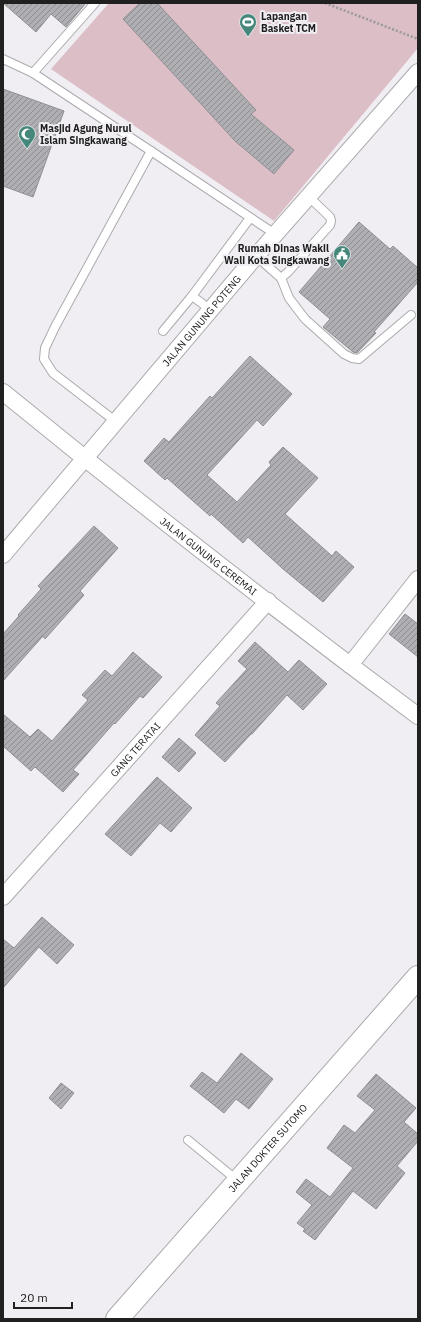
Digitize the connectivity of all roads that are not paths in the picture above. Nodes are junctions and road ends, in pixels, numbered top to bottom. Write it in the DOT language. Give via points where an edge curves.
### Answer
graph roads {
  1 [pos="95,3"];
  2 [pos="3,59"];
  3 [pos="418,72"];
  4 [pos="33,73"];
  5 [pos="151,151"];
  6 [pos="309,197"];
  7 [pos="250,218"];
  8 [pos="274,234"];
  9 [pos="256,256"];
  10 [pos="281,278"];
  11 [pos="192,296"];
  12 [pos="209,311"];
  13 [pos="411,315"];
  14 [pos="163,331"];
  15 [pos="3,392"];
  16 [pos="115,421"];
  17 [pos="84,458"];
  18 [pos="3,555"];
  19 [pos="418,579"];
  20 [pos="268,601"];
  21 [pos="350,665"];
  22 [pos="418,716"];
  23 [pos="3,897"];
  24 [pos="418,977"];
  25 [pos="188,1140"];
  26 [pos="239,1181"];
  27 [pos="117,1319"];
  1 -- 4 [label="lane"];
  2 -- 4 [label="lane"];
  3 -- 6 [label="street, JALAN GUNUNG POTENG"];
  4 -- 5 [label="lane"];
  5 -- 7 [label="lane"];
  5 -- 16 [label="lane" via="45,348 44,359 53,373"];
  6 -- 8 [label="street, JALAN GUNUNG POTENG"];
  6 -- 10 [label="lane" via="330,217 330,225"];
  7 -- 8 [label="lane"];
  7 -- 11 [label="lane"];
  8 -- 9 [label="street, JALAN GUNUNG POTENG"];
  9 -- 10 [label="lane"];
  9 -- 12 [label="street, JALAN GUNUNG POTENG"];
  10 -- 13 [label="lane" via="288,298 305,319 344,354 352,358 359,359"];
  11 -- 12 [label="lane"];
  11 -- 14 [label="lane"];
  12 -- 16 [label="street, JALAN GUNUNG POTENG"];
  15 -- 17 [label="street, JALAN GUNUNG CEREMAI"];
  16 -- 17 [label="street, JALAN GUNUNG POTENG"];
  17 -- 18 [label="street, JALAN GUNUNG POTENG"];
  17 -- 20 [label="street, JALAN GUNUNG CEREMAI"];
  19 -- 21 [label="street"];
  20 -- 21 [label="street, JALAN GUNUNG CEREMAI"];
  20 -- 23 [label="street, GANG TERATAI"];
  21 -- 22 [label="street, JALAN GUNUNG CEREMAI"];
  24 -- 26 [label="street, JALAN DOKTER SUTOMO"];
  25 -- 26 [label="lane"];
  26 -- 27 [label="street, JALAN DOKTER SUTOMO"];
}
